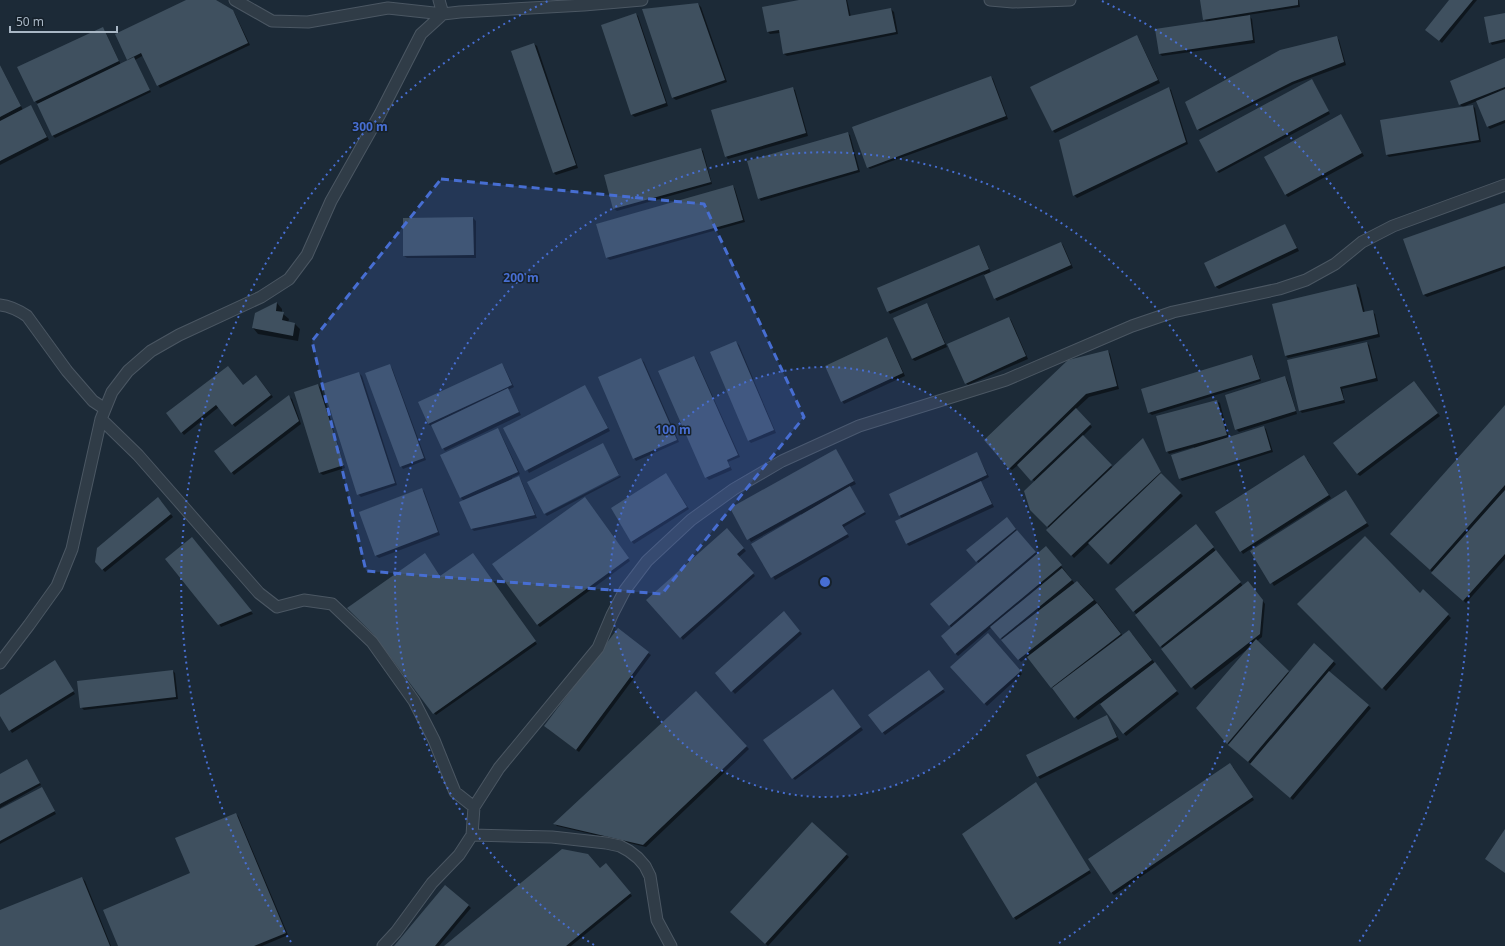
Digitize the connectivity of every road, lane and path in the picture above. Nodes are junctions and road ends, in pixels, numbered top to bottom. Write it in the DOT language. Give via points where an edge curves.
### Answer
graph roads {
  1 [pos="235,0"];
  2 [pos="439,0"];
  3 [pos="642,0"];
  4 [pos="990,0"];
  5 [pos="1070,0"];
  6 [pos="443,14"];
  7 [pos="1505,185"];
  8 [pos="0,305"];
  9 [pos="103,414"];
  10 [pos="0,663"];
  11 [pos="474,807"];
  12 [pos="472,835"];
  13 [pos="383,946"];
  14 [pos="671,946"];
  1 -- 6 [label="street" via="272,21 308,22 388,8"];
  2 -- 6 [label="street"];
  3 -- 6 [label="street"];
  4 -- 5 [label="street"];
  6 -- 9 [label="street" via="421,34 331,201 307,255 289,278 260,297 151,351 128,371 112,392"];
  7 -- 11 [label="street" via="1393,226 1362,242 1335,264 1306,280 1279,289 1173,312 1132,326 1006,380 859,426 782,461 734,489 691,520 647,561 625,590 598,648 499,768"];
  8 -- 9 [label="street" via="18,310 26,316"];
  9 -- 10 [label="street" via="72,549 57,586"];
  9 -- 11 [label="street" via="259,593 277,607 304,600 332,604 372,642 414,701 434,740 455,792"];
  11 -- 12 [label="street"];
  12 -- 13 [label="street" via="459,855 432,882"];
  12 -- 14 [label="street" via="552,837 606,843 629,851 638,858 650,876 657,920"];
}
